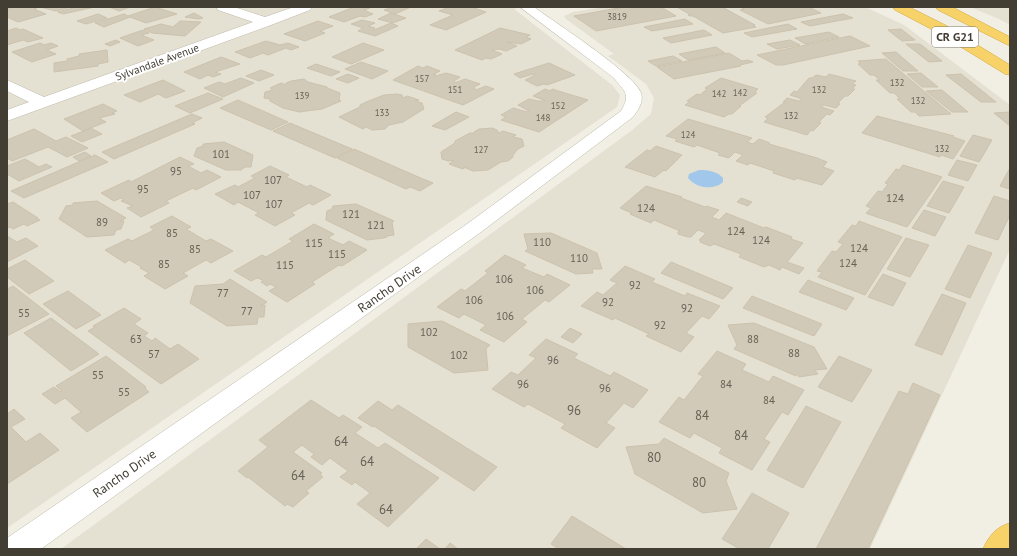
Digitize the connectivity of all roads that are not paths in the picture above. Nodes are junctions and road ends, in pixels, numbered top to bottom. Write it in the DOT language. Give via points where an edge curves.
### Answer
graph roads {
  1 [pos="222,7"];
  2 [pos="306,7"];
  3 [pos="899,7"];
  4 [pos="942,7"];
  5 [pos="536,9"];
  6 [pos="266,22"];
  7 [pos="1010,42"];
  8 [pos="1010,71"];
  9 [pos="7,85"];
  10 [pos="43,103"];
  11 [pos="7,116"];
  12 [pos="1010,536"];
  13 [pos="16,549"];
  14 [pos="999,549"];
  1 -- 6 [label="street"];
  2 -- 6 [label="street, Sylvandale Avenue"];
  3 -- 8 [label="highway, CR G21" via="940,28"];
  4 -- 7 [label="highway, CR G21"];
  5 -- 13 [label="street, Rancho Drive" via="618,75 633,92 634,102 627,114 474,228"];
  6 -- 10 [label="street, Sylvandale Avenue"];
  9 -- 10 [label="street"];
  10 -- 11 [label="street, Sylvandale Avenue"];
  12 -- 14 [label="highway"];
}
